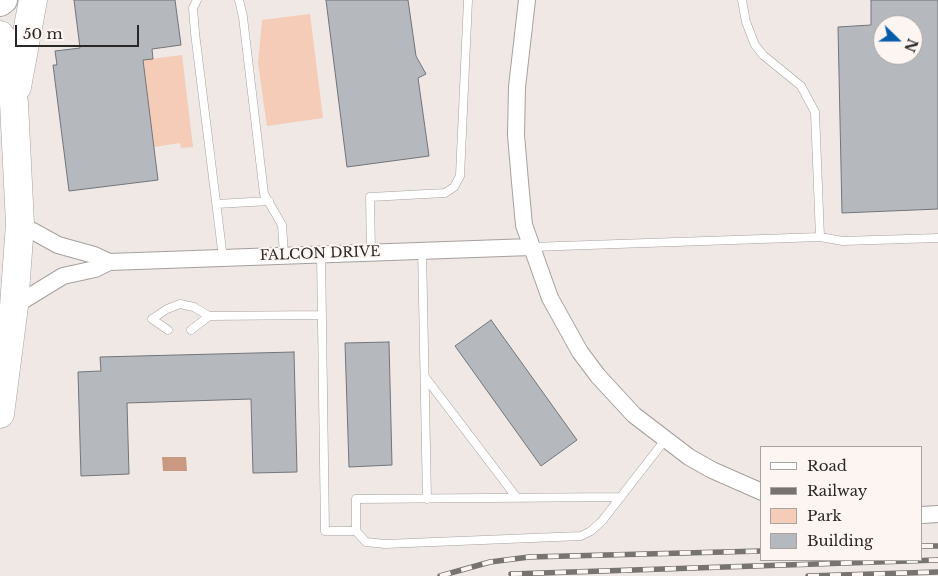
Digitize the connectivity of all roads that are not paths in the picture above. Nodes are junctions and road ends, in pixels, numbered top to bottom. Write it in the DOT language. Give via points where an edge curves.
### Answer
graph roads {
  1 [pos="4,0"];
  2 [pos="33,0"];
  3 [pos="197,0"];
  4 [pos="239,0"];
  5 [pos="468,0"];
  6 [pos="527,0"];
  7 [pos="742,0"];
  8 [pos="0,3"];
  9 [pos="0,35"];
  10 [pos="14,103"];
  11 [pos="269,201"];
  12 [pos="216,204"];
  13 [pos="20,224"];
  14 [pos="820,237"];
  15 [pos="938,238"];
  16 [pos="531,247"];
  17 [pos="422,249"];
  18 [pos="371,252"];
  19 [pos="321,254"];
  20 [pos="284,255"];
  21 [pos="223,258"];
  22 [pos="109,262"];
  23 [pos="14,306"];
  24 [pos="322,315"];
  25 [pos="209,316"];
  26 [pos="168,330"];
  27 [pos="191,330"];
  28 [pos="425,377"];
  29 [pos="1,402"];
  30 [pos="665,440"];
  31 [pos="760,491"];
  32 [pos="621,497"];
  33 [pos="517,498"];
  34 [pos="427,499"];
  35 [pos="938,514"];
  36 [pos="923,515"];
  37 [pos="356,531"];
  1 -- 8 [label="main road"];
  2 -- 10 [label="highway"];
  3 -- 12 [label="lane" via="194,8 195,33"];
  4 -- 11 [label="lane" via="264,194"];
  5 -- 18 [label="lane" via="460,176 454,187 445,193 370,197"];
  6 -- 16 [label="street" via="518,64 516,135 524,225"];
  7 -- 14 [label="lane" via="746,22 756,45 763,55 801,86 815,112"];
  9 -- 10 [label="highway"];
  10 -- 13 [label="highway"];
  11 -- 12 [label="lane"];
  11 -- 20 [label="lane" via="282,225"];
  12 -- 21 [label="lane"];
  13 -- 22 [label="street, FALCON DRIVE" via="58,245"];
  13 -- 23 [label="highway"];
  14 -- 15 [label="lane" via="843,241"];
  14 -- 16 [label="lane"];
  16 -- 17 [label="street, FALCON DRIVE"];
  16 -- 30 [label="street" via="550,298 580,352 618,398"];
  17 -- 18 [label="street, FALCON DRIVE"];
  17 -- 28 [label="lane"];
  18 -- 19 [label="street, FALCON DRIVE"];
  19 -- 20 [label="street, FALCON DRIVE"];
  19 -- 24 [label="lane"];
  20 -- 21 [label="street, FALCON DRIVE"];
  21 -- 22 [label="street, FALCON DRIVE"];
  22 -- 23 [label="street, FALCON DRIVE" via="95,269 63,276"];
  23 -- 29 [label="highway"];
  24 -- 25 [label="lane"];
  24 -- 37 [label="lane" via="325,531"];
  25 -- 26 [label="lane" via="194,307 180,304 152,319"];
  25 -- 27 [label="lane"];
  28 -- 33 [label="lane"];
  28 -- 34 [label="lane"];
  30 -- 31 [label="street" via="712,470"];
  30 -- 32 [label="lane"];
  32 -- 33 [label="lane"];
  32 -- 37 [label="lane" via="591,531 581,536 385,544 366,542"];
  33 -- 34 [label="lane"];
  34 -- 37 [label="lane" via="356,499"];
  35 -- 36 [label="street"];
}
